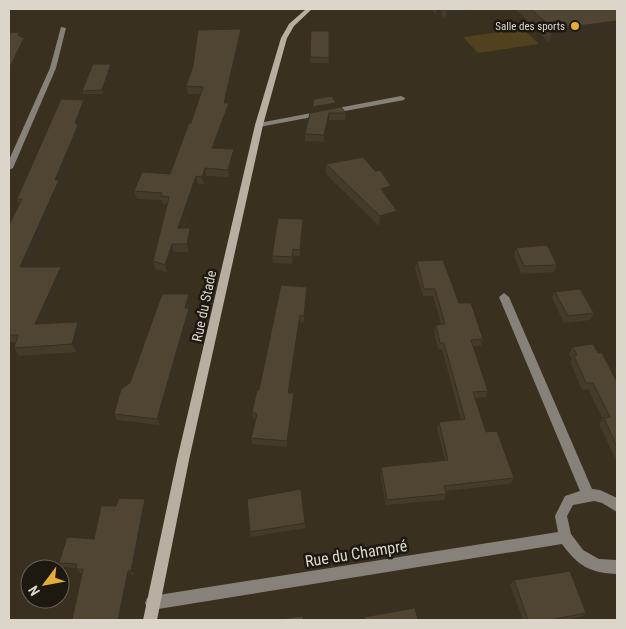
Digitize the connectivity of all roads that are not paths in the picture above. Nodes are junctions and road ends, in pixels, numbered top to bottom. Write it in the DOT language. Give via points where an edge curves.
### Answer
graph roads {
  1 [pos="309,9"];
  2 [pos="63,28"];
  3 [pos="401,98"];
  4 [pos="259,125"];
  5 [pos="9,166"];
  6 [pos="504,297"];
  7 [pos="586,493"];
  8 [pos="617,506"];
  9 [pos="564,538"];
  10 [pos="617,567"];
  11 [pos="152,603"];
  12 [pos="150,620"];
  1 -- 4 [label="street, Rue du Stade" via="291,25 284,38"];
  2 -- 5 [label="street" via="46,86"];
  3 -- 4 [label="street"];
  4 -- 11 [label="street, Rue du Stade"];
  6 -- 7 [label="street"];
  7 -- 8 [label="street" via="609,498"];
  7 -- 9 [label="street" via="569,500 561,516"];
  9 -- 10 [label="street" via="578,555 598,566"];
  9 -- 11 [label="street, Rue du Champré"];
  11 -- 12 [label="street, Rue du Stade"];
}
